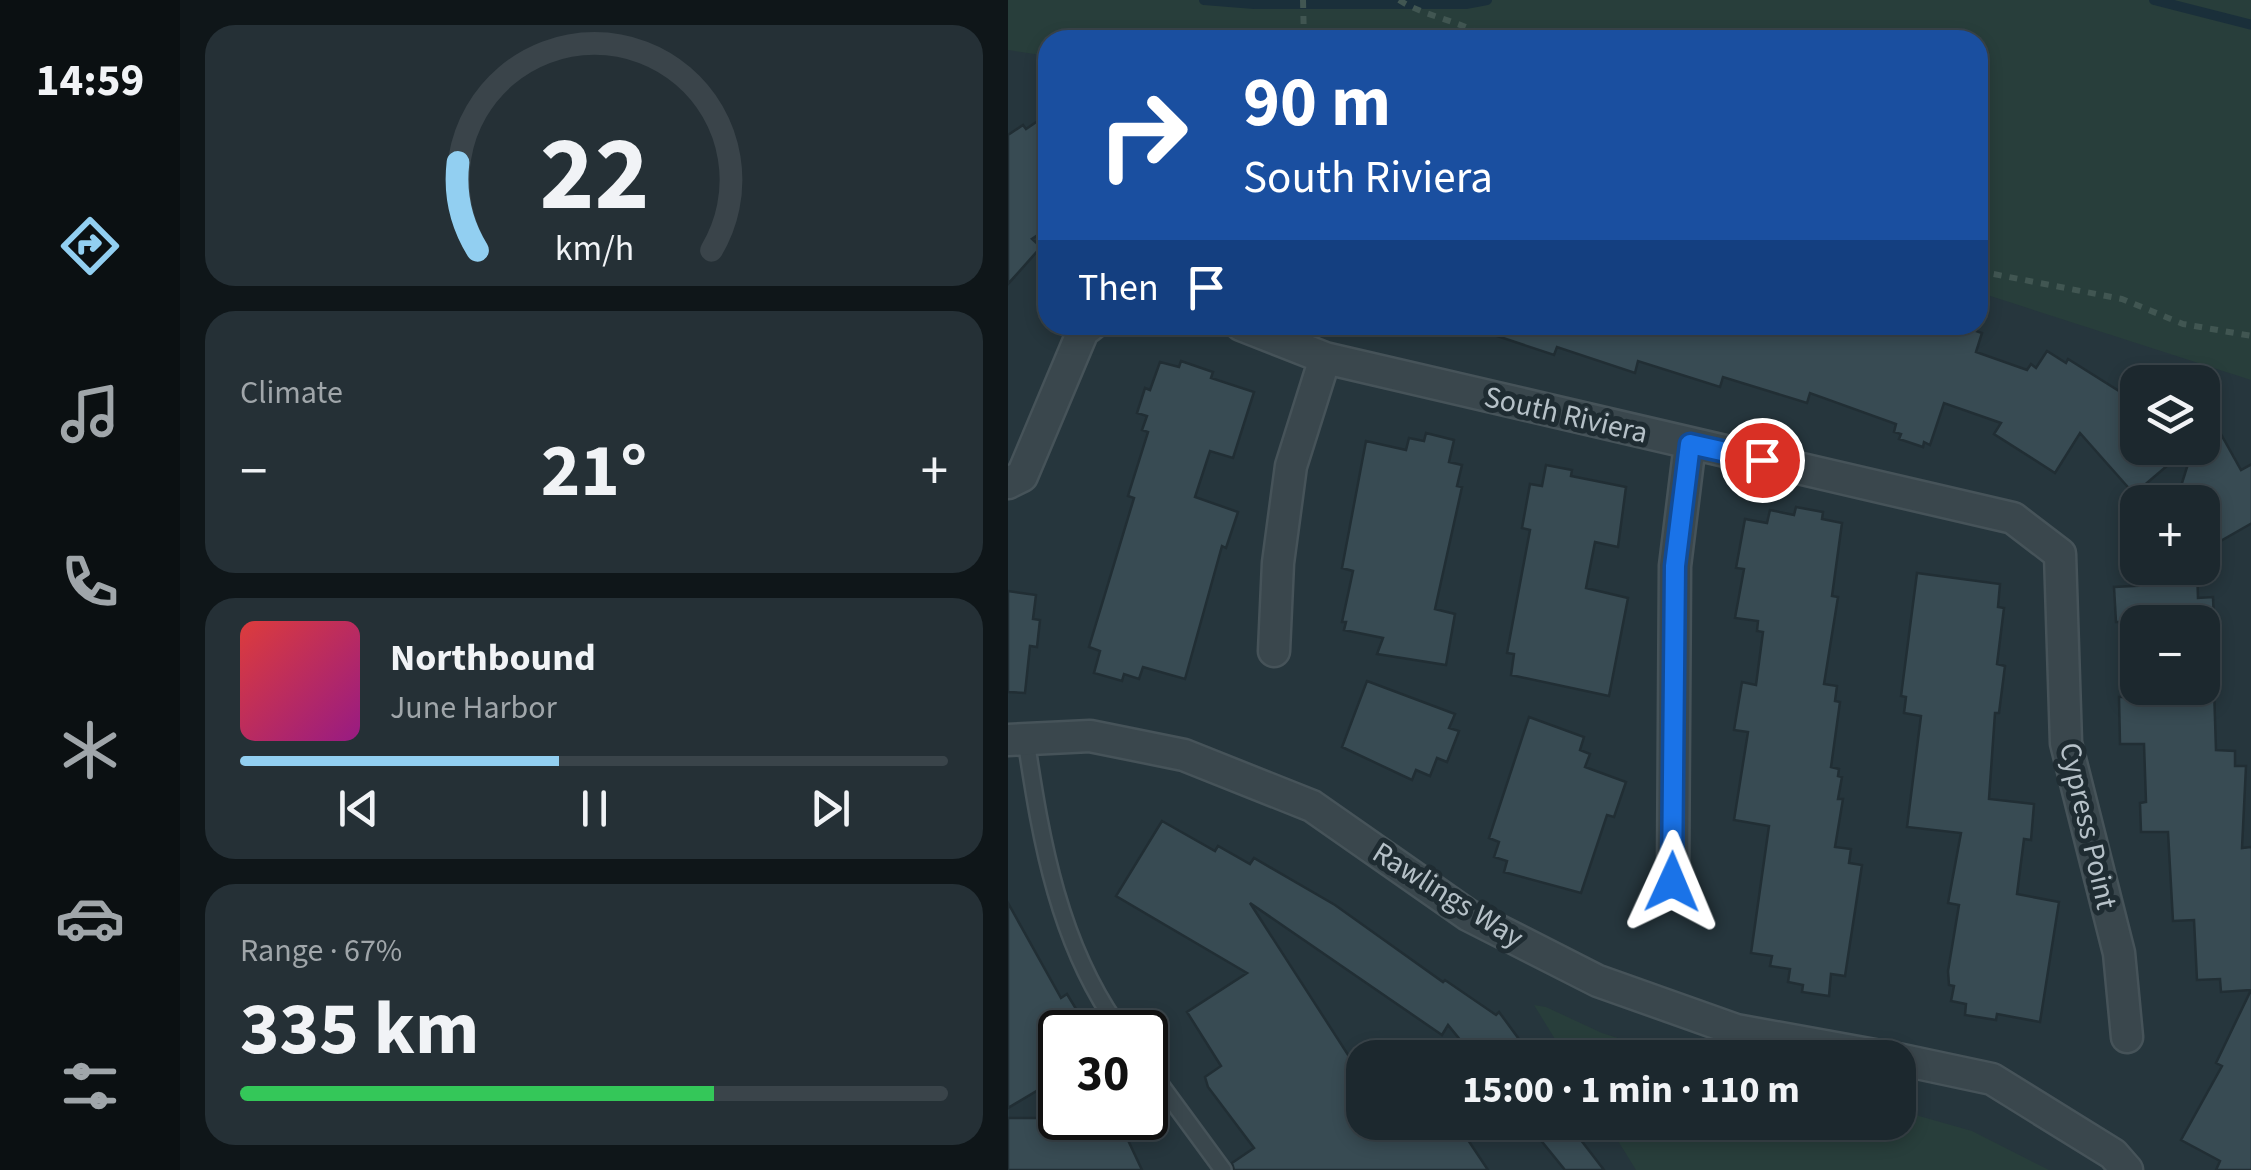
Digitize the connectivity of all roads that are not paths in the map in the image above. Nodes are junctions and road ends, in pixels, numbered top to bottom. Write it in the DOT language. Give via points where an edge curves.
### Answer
graph roads {
  1 [pos="1081,335"];
  2 [pos="1266,335"];
  3 [pos="1325,358"];
  4 [pos="1690,444"];
  5 [pos="1008,483"];
  6 [pos="2060,554"];
  7 [pos="1274,652"];
  8 [pos="1017,740"];
  9 [pos="1672,882"];
  10 [pos="1110,1010"];
  11 [pos="2127,1037"];
  12 [pos="1793,1040"];
  13 [pos="1916,1063"];
  14 [pos="1168,1095"];
  15 [pos="1223,1170"];
  16 [pos="2127,1170"];
  1 -- 5 [label="street" via="1022,476"];
  2 -- 3 [label="street, South Riviera"];
  3 -- 4 [label="street, South Riviera"];
  3 -- 7 [label="street" via="1291,466"];
  4 -- 6 [label="street, South Riviera" via="2013,518"];
  4 -- 9 [label="street" via="1675,566"];
  6 -- 11 [label="street, Cypress Point" via="2066,743 2119,953"];
  8 -- 10 [label="lane" via="1057,898"];
  8 -- 12 [label="street, Rawlings Way" via="1090,736 1184,755 1312,806 1468,915 1598,981 1736,1030"];
  13 -- 16 [label="street, Rawlings Way" via="1992,1079 2113,1154"];
  14 -- 15 [label="lane"];
}
